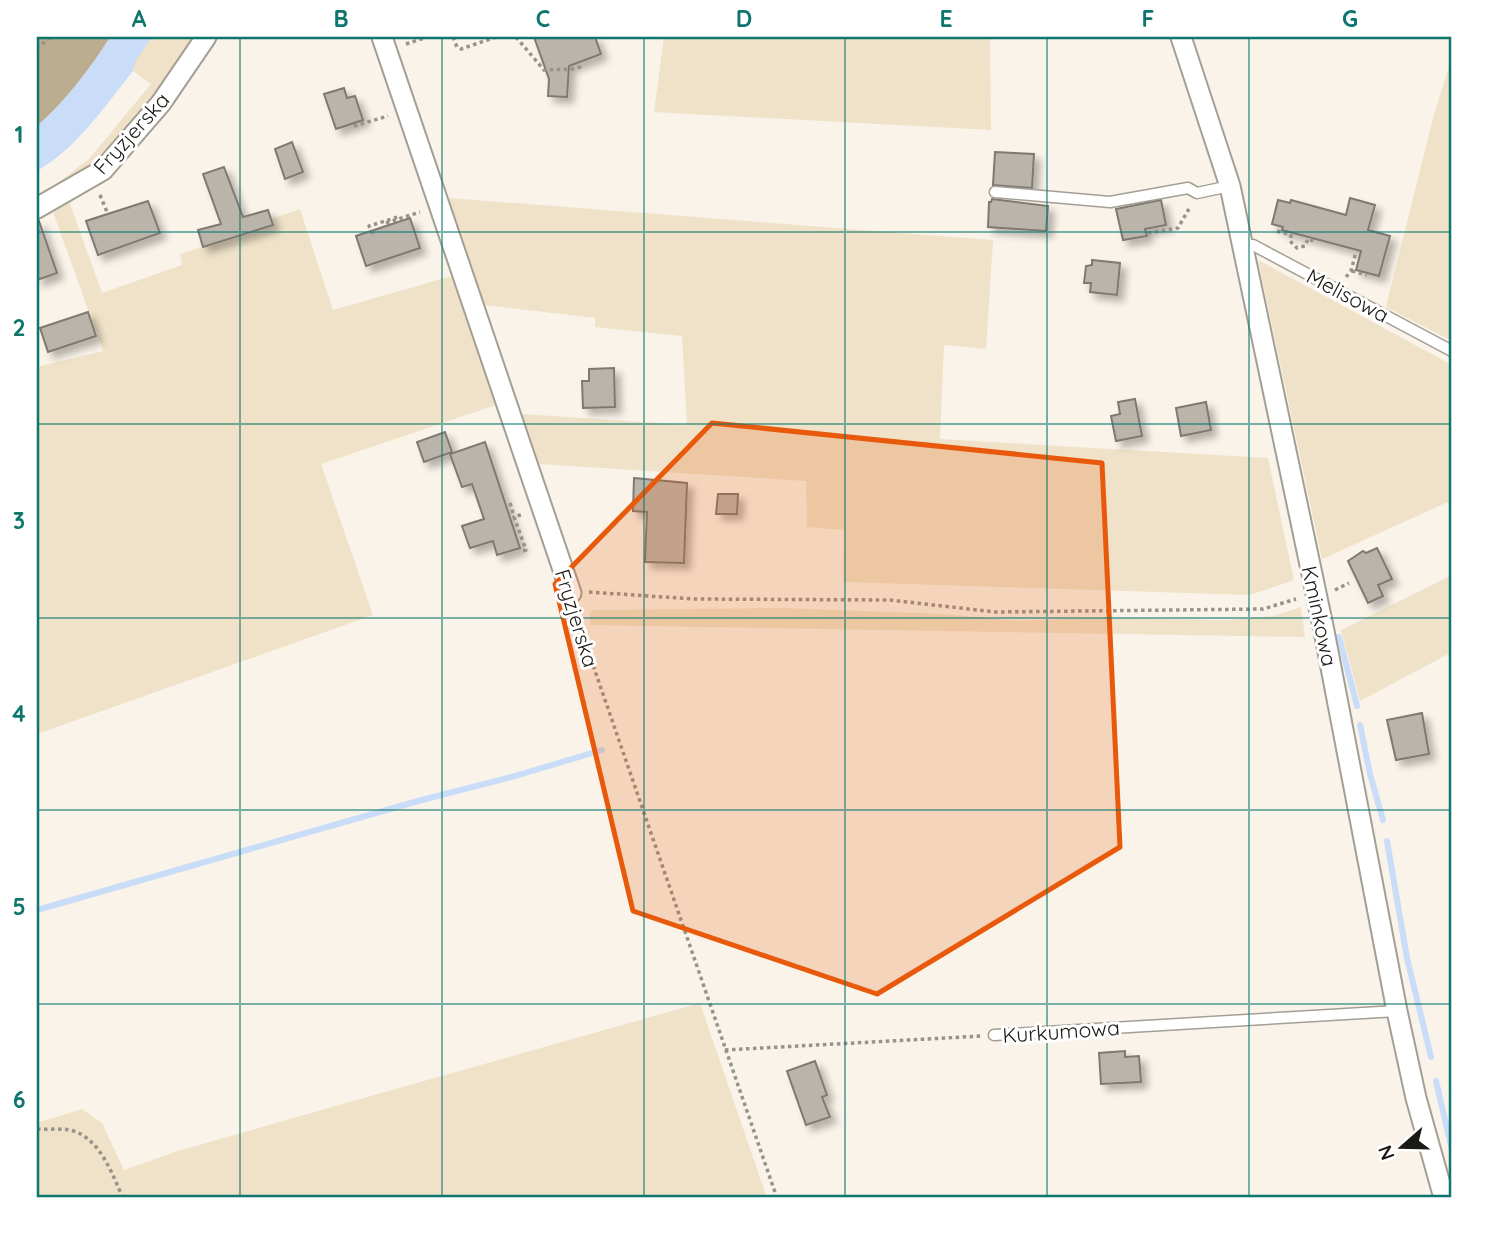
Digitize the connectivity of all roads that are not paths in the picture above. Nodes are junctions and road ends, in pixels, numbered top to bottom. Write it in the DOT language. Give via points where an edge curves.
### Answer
graph roads {
  1 [pos="206,37"];
  2 [pos="382,37"];
  3 [pos="1181,37"];
  4 [pos="1230,186"];
  5 [pos="995,192"];
  6 [pos="37,208"];
  7 [pos="1242,246"];
  8 [pos="1452,351"];
  9 [pos="571,593"];
  10 [pos="1397,1011"];
  11 [pos="994,1035"];
  12 [pos="1444,1198"];
  1 -- 6 [label="street, Fryzjerska" via="161,103 103,170"];
  2 -- 9 [label="street, Fryzjerska"];
  3 -- 4 [label="street, Kminkowa"];
  4 -- 5 [label="lane" via="1198,193 1188,188 1110,202"];
  4 -- 7 [label="street, Kminkowa"];
  7 -- 8 [label="lane, Melisowa" via="1253,245"];
  7 -- 10 [label="street, Kminkowa"];
  10 -- 11 [label="lane, Kurkumowa"];
  10 -- 12 [label="street, Kminkowa"];
}
